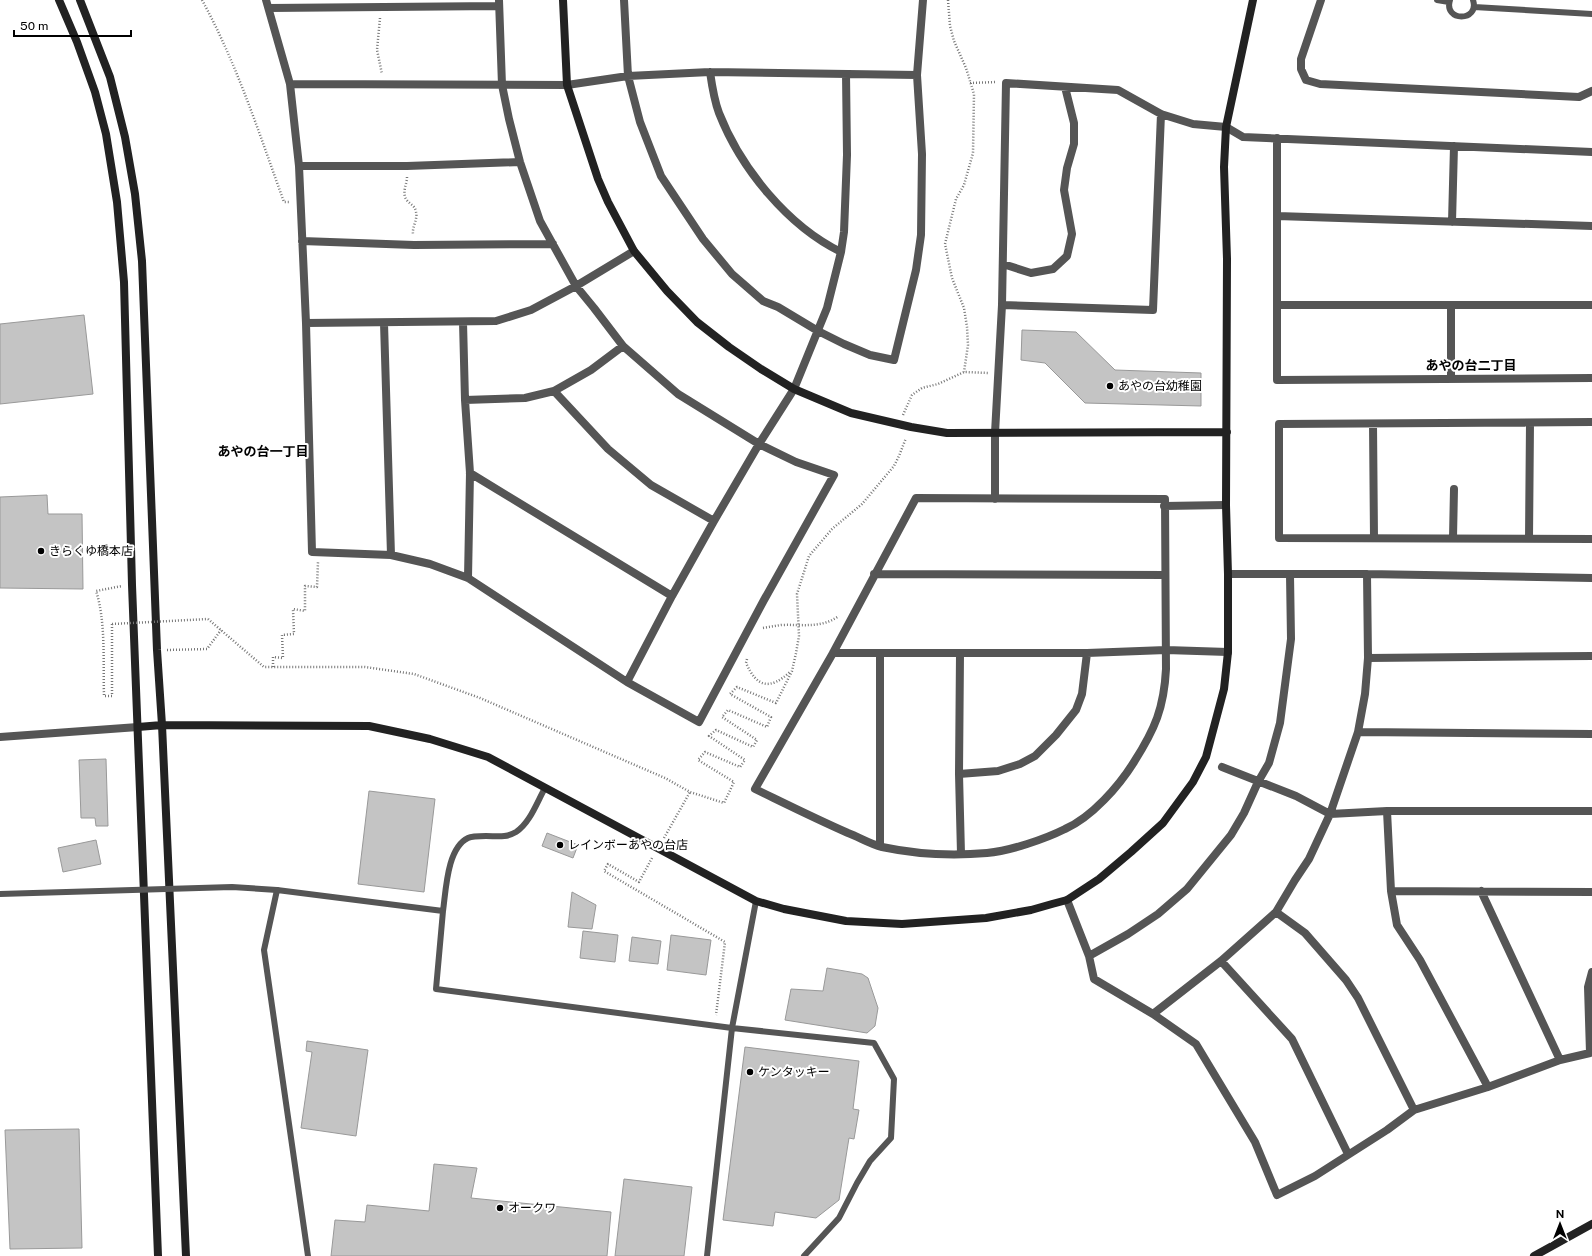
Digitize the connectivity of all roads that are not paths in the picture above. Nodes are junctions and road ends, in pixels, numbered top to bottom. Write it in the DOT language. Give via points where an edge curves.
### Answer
graph roads {
  1 [pos="58,0"];
  2 [pos="80,0"];
  3 [pos="266,0"];
  4 [pos="563,0"];
  5 [pos="624,0"];
  6 [pos="923,0"];
  7 [pos="1253,0"];
  8 [pos="1321,0"];
  9 [pos="1437,0"];
  10 [pos="1473,0"];
  11 [pos="1450,1"];
  12 [pos="499,3"];
  13 [pos="1474,7"];
  14 [pos="269,8"];
  15 [pos="1592,14"];
  16 [pos="710,72"];
  17 [pos="846,74"];
  18 [pos="918,75"];
  19 [pos="628,76"];
  20 [pos="290,84"];
  21 [pos="567,84"];
  22 [pos="502,85"];
  23 [pos="1065,87"];
  24 [pos="1592,91"];
  25 [pos="1161,114"];
  26 [pos="1226,127"];
  27 [pos="1277,138"];
  28 [pos="1454,146"];
  29 [pos="1592,152"];
  30 [pos="520,162"];
  31 [pos="299,166"];
  32 [pos="1277,216"];
  33 [pos="1452,222"];
  34 [pos="1592,226"];
  35 [pos="302,240"];
  36 [pos="553,244"];
  37 [pos="634,251"];
  38 [pos="841,252"];
  39 [pos="1002,264"];
  40 [pos="576,286"];
  41 [pos="1002,305"];
  42 [pos="1277,305"];
  43 [pos="1451,305"];
  44 [pos="1592,305"];
  45 [pos="384,322"];
  46 [pos="463,322"];
  47 [pos="306,323"];
  48 [pos="818,331"];
  49 [pos="623,346"];
  50 [pos="1592,378"];
  51 [pos="1451,379"];
  52 [pos="794,389"];
  53 [pos="554,390"];
  54 [pos="465,400"];
  55 [pos="1592,422"];
  56 [pos="1530,423"];
  57 [pos="1373,424"];
  58 [pos="1227,432"];
  59 [pos="995,433"];
  60 [pos="759,444"];
  61 [pos="470,473"];
  62 [pos="1454,489"];
  63 [pos="995,498"];
  64 [pos="1226,505"];
  65 [pos="1164,506"];
  66 [pos="714,521"];
  67 [pos="1374,538"];
  68 [pos="1453,538"];
  69 [pos="1529,539"];
  70 [pos="1592,539"];
  71 [pos="391,555"];
  72 [pos="874,574"];
  73 [pos="1228,574"];
  74 [pos="1367,574"];
  75 [pos="1165,575"];
  76 [pos="1290,575"];
  77 [pos="468,578"];
  78 [pos="1592,578"];
  79 [pos="672,596"];
  80 [pos="1166,650"];
  81 [pos="1228,652"];
  82 [pos="833,653"];
  83 [pos="1087,653"];
  84 [pos="880,654"];
  85 [pos="960,654"];
  86 [pos="1592,656"];
  87 [pos="1368,658"];
  88 [pos="627,682"];
  89 [pos="162,725"];
  90 [pos="138,727"];
  91 [pos="1358,732"];
  92 [pos="1592,734"];
  93 [pos="0,737"];
  94 [pos="1222,767"];
  95 [pos="959,774"];
  96 [pos="1258,782"];
  97 [pos="545,788"];
  98 [pos="1387,811"];
  99 [pos="1592,811"];
  100 [pos="1330,814"];
  101 [pos="880,846"];
  102 [pos="961,854"];
  103 [pos="277,890"];
  104 [pos="1391,891"];
  105 [pos="1481,891"];
  106 [pos="1592,892"];
  107 [pos="0,894"];
  108 [pos="1067,900"];
  109 [pos="756,901"];
  110 [pos="443,911"];
  111 [pos="1276,912"];
  112 [pos="1089,956"];
  113 [pos="1221,961"];
  114 [pos="1592,972"];
  115 [pos="1153,1014"];
  116 [pos="732,1028"];
  117 [pos="1560,1060"];
  118 [pos="1488,1088"];
  119 [pos="1414,1110"];
  120 [pos="1348,1154"];
  121 [pos="1592,1224"];
  122 [pos="158,1256"];
  123 [pos="186,1256"];
  124 [pos="308,1256"];
  125 [pos="707,1256"];
  126 [pos="804,1256"];
  127 [pos="1534,1256"];
  1 -- 90 [label="street" via="95,92 106,134 116,202 124,282"];
  2 -- 89 [label="street" via="110,77 125,137 135,194 142,260"];
  3 -- 14 [label="street"];
  4 -- 21 [label="street"];
  5 -- 19 [label="street"];
  6 -- 18 [label="street"];
  7 -- 26 [label="street"];
  8 -- 24 [label="street" via="1301,59 1301,69 1306,80 1320,84 1579,97"];
  9 -- 11 [label="lane"];
  10 -- 13 [label="lane"];
  11 -- 13 [label="lane" via="1452,12 1458,16 1470,14"];
  12 -- 14 [label="street"];
  12 -- 22 [label="street"];
  13 -- 15 [label="lane"];
  14 -- 20 [label="street"];
  16 -- 17 [label="street"];
  16 -- 19 [label="street"];
  16 -- 38 [label="street" via="718,113 731,140 754,175 792,218 823,243"];
  17 -- 18 [label="street"];
  17 -- 38 [label="street" via="847,155"];
  18 -- 48 [label="street" via="922,154 921,235 916,270 894,360 870,355"];
  19 -- 21 [label="street"];
  19 -- 48 [label="street" via="640,122 661,176 704,240 732,274 763,301"];
  20 -- 22 [label="street"];
  20 -- 31 [label="street"];
  21 -- 22 [label="street"];
  21 -- 37 [label="street" via="598,179"];
  22 -- 30 [label="street"];
  23 -- 25 [label="street" via="1118,90"];
  23 -- 39 [label="street" via="1006,83"];
  23 -- 39 [label="street" via="1074,123 1074,144 1064,190 1072,234 1067,256 1053,269 1031,273"];
  25 -- 26 [label="street" via="1194,124"];
  25 -- 41 [label="street" via="1153,310"];
  26 -- 27 [label="street" via="1243,137"];
  26 -- 58 [label="street" via="1224,167"];
  27 -- 28 [label="street"];
  27 -- 32 [label="street"];
  28 -- 29 [label="street"];
  28 -- 33 [label="street"];
  30 -- 31 [label="street"];
  30 -- 36 [label="street" via="540,221"];
  31 -- 35 [label="street"];
  32 -- 33 [label="street"];
  32 -- 42 [label="street"];
  33 -- 34 [label="street"];
  35 -- 36 [label="street" via="414,245"];
  35 -- 47 [label="street"];
  36 -- 40 [label="street"];
  37 -- 40 [label="street"];
  37 -- 52 [label="street" via="697,322 761,369"];
  38 -- 48 [label="street"];
  39 -- 41 [label="street"];
  40 -- 46 [label="street" via="531,310 496,321"];
  40 -- 49 [label="street"];
  41 -- 59 [label="street"];
  42 -- 43 [label="street"];
  42 -- 51 [label="street" via="1277,380"];
  43 -- 44 [label="street"];
  43 -- 51 [label="street"];
  45 -- 46 [label="street"];
  45 -- 47 [label="street"];
  45 -- 71 [label="street"];
  46 -- 54 [label="street"];
  47 -- 71 [label="street" via="312,552"];
  48 -- 52 [label="street"];
  49 -- 53 [label="street" via="591,370"];
  49 -- 60 [label="street" via="678,394"];
  50 -- 51 [label="street"];
  52 -- 59 [label="street" via="851,413 900,424 947,433"];
  52 -- 60 [label="street"];
  53 -- 54 [label="street" via="525,398"];
  53 -- 66 [label="street" via="608,449 651,485"];
  54 -- 61 [label="street"];
  55 -- 56 [label="street"];
  56 -- 57 [label="street"];
  56 -- 69 [label="street"];
  57 -- 67 [label="street"];
  57 -- 67 [label="street" via="1279,424 1278,538"];
  58 -- 59 [label="street"];
  58 -- 64 [label="street"];
  59 -- 63 [label="street"];
  60 -- 66 [label="street"];
  60 -- 88 [label="street" via="796,462 834,475 698,722"];
  61 -- 77 [label="street"];
  61 -- 79 [label="street"];
  62 -- 68 [label="street"];
  63 -- 65 [label="street" via="1165,499"];
  63 -- 72 [label="street" via="916,498"];
  64 -- 65 [label="street"];
  64 -- 73 [label="street"];
  65 -- 75 [label="street"];
  66 -- 79 [label="street"];
  67 -- 68 [label="street"];
  68 -- 69 [label="street"];
  69 -- 70 [label="street"];
  71 -- 77 [label="street" via="430,564"];
  72 -- 75 [label="street"];
  72 -- 82 [label="street"];
  73 -- 76 [label="street"];
  73 -- 81 [label="street"];
  74 -- 76 [label="street"];
  74 -- 78 [label="street"];
  74 -- 87 [label="street"];
  75 -- 80 [label="street"];
  76 -- 96 [label="street" via="1291,639 1280,723 1269,763"];
  77 -- 88 [label="street"];
  79 -- 88 [label="street"];
  80 -- 81 [label="street"];
  80 -- 83 [label="street"];
  80 -- 102 [label="street" via="1165,688 1155,725 1127,773 1105,798 1066,829 1014,848 988,853"];
  81 -- 108 [label="street" via="1224,689 1206,757 1193,782 1163,823 1099,878"];
  82 -- 84 [label="street"];
  82 -- 101 [label="street" via="755,790"];
  83 -- 85 [label="street"];
  83 -- 95 [label="street" via="1082,694 1076,710 1035,756 998,771"];
  84 -- 85 [label="street"];
  84 -- 101 [label="street"];
  85 -- 95 [label="street"];
  86 -- 87 [label="street"];
  87 -- 91 [label="street"];
  89 -- 90 [label="street"];
  89 -- 97 [label="street" via="369,726 430,739 488,757"];
  89 -- 123 [label="street"];
  90 -- 93 [label="street"];
  90 -- 122 [label="street"];
  91 -- 92 [label="street"];
  91 -- 100 [label="street"];
  94 -- 96 [label="street"];
  95 -- 102 [label="street"];
  96 -- 100 [label="street" via="1296,796"];
  96 -- 112 [label="street" via="1244,813 1230,835 1188,889 1158,914"];
  97 -- 109 [label="street"];
  97 -- 110 [label="lane" via="527,820 516,832 501,837 468,838 456,848 450,864"];
  98 -- 99 [label="street"];
  98 -- 100 [label="street"];
  98 -- 104 [label="street"];
  100 -- 111 [label="street" via="1309,858"];
  101 -- 102 [label="street" via="930,853"];
  103 -- 107 [label="lane, bridge" via="232,887"];
  103 -- 110 [label="lane"];
  103 -- 124 [label="lane" via="264,950"];
  104 -- 105 [label="street"];
  104 -- 118 [label="street" via="1397,925 1420,960"];
  105 -- 106 [label="street"];
  105 -- 117 [label="street"];
  108 -- 109 [label="street" via="986,918 902,924 846,921"];
  108 -- 112 [label="street"];
  109 -- 116 [label="lane"];
  110 -- 116 [label="lane" via="436,989"];
  111 -- 113 [label="street"];
  111 -- 119 [label="street" via="1305,933 1346,980 1358,998"];
  112 -- 115 [label="street" via="1094,979"];
  113 -- 115 [label="street"];
  113 -- 120 [label="street" via="1292,1039"];
  114 -- 117 [label="street" via="1588,987 1590,1054"];
  115 -- 120 [label="street" via="1196,1044 1255,1142 1277,1195 1315,1176"];
  116 -- 125 [label="lane"];
  116 -- 126 [label="lane" via="874,1043 894,1079 891,1138 870,1161 839,1218"];
  117 -- 118 [label="street"];
  118 -- 119 [label="street"];
  119 -- 120 [label="street"];
  121 -- 127 [label="street"];
}
